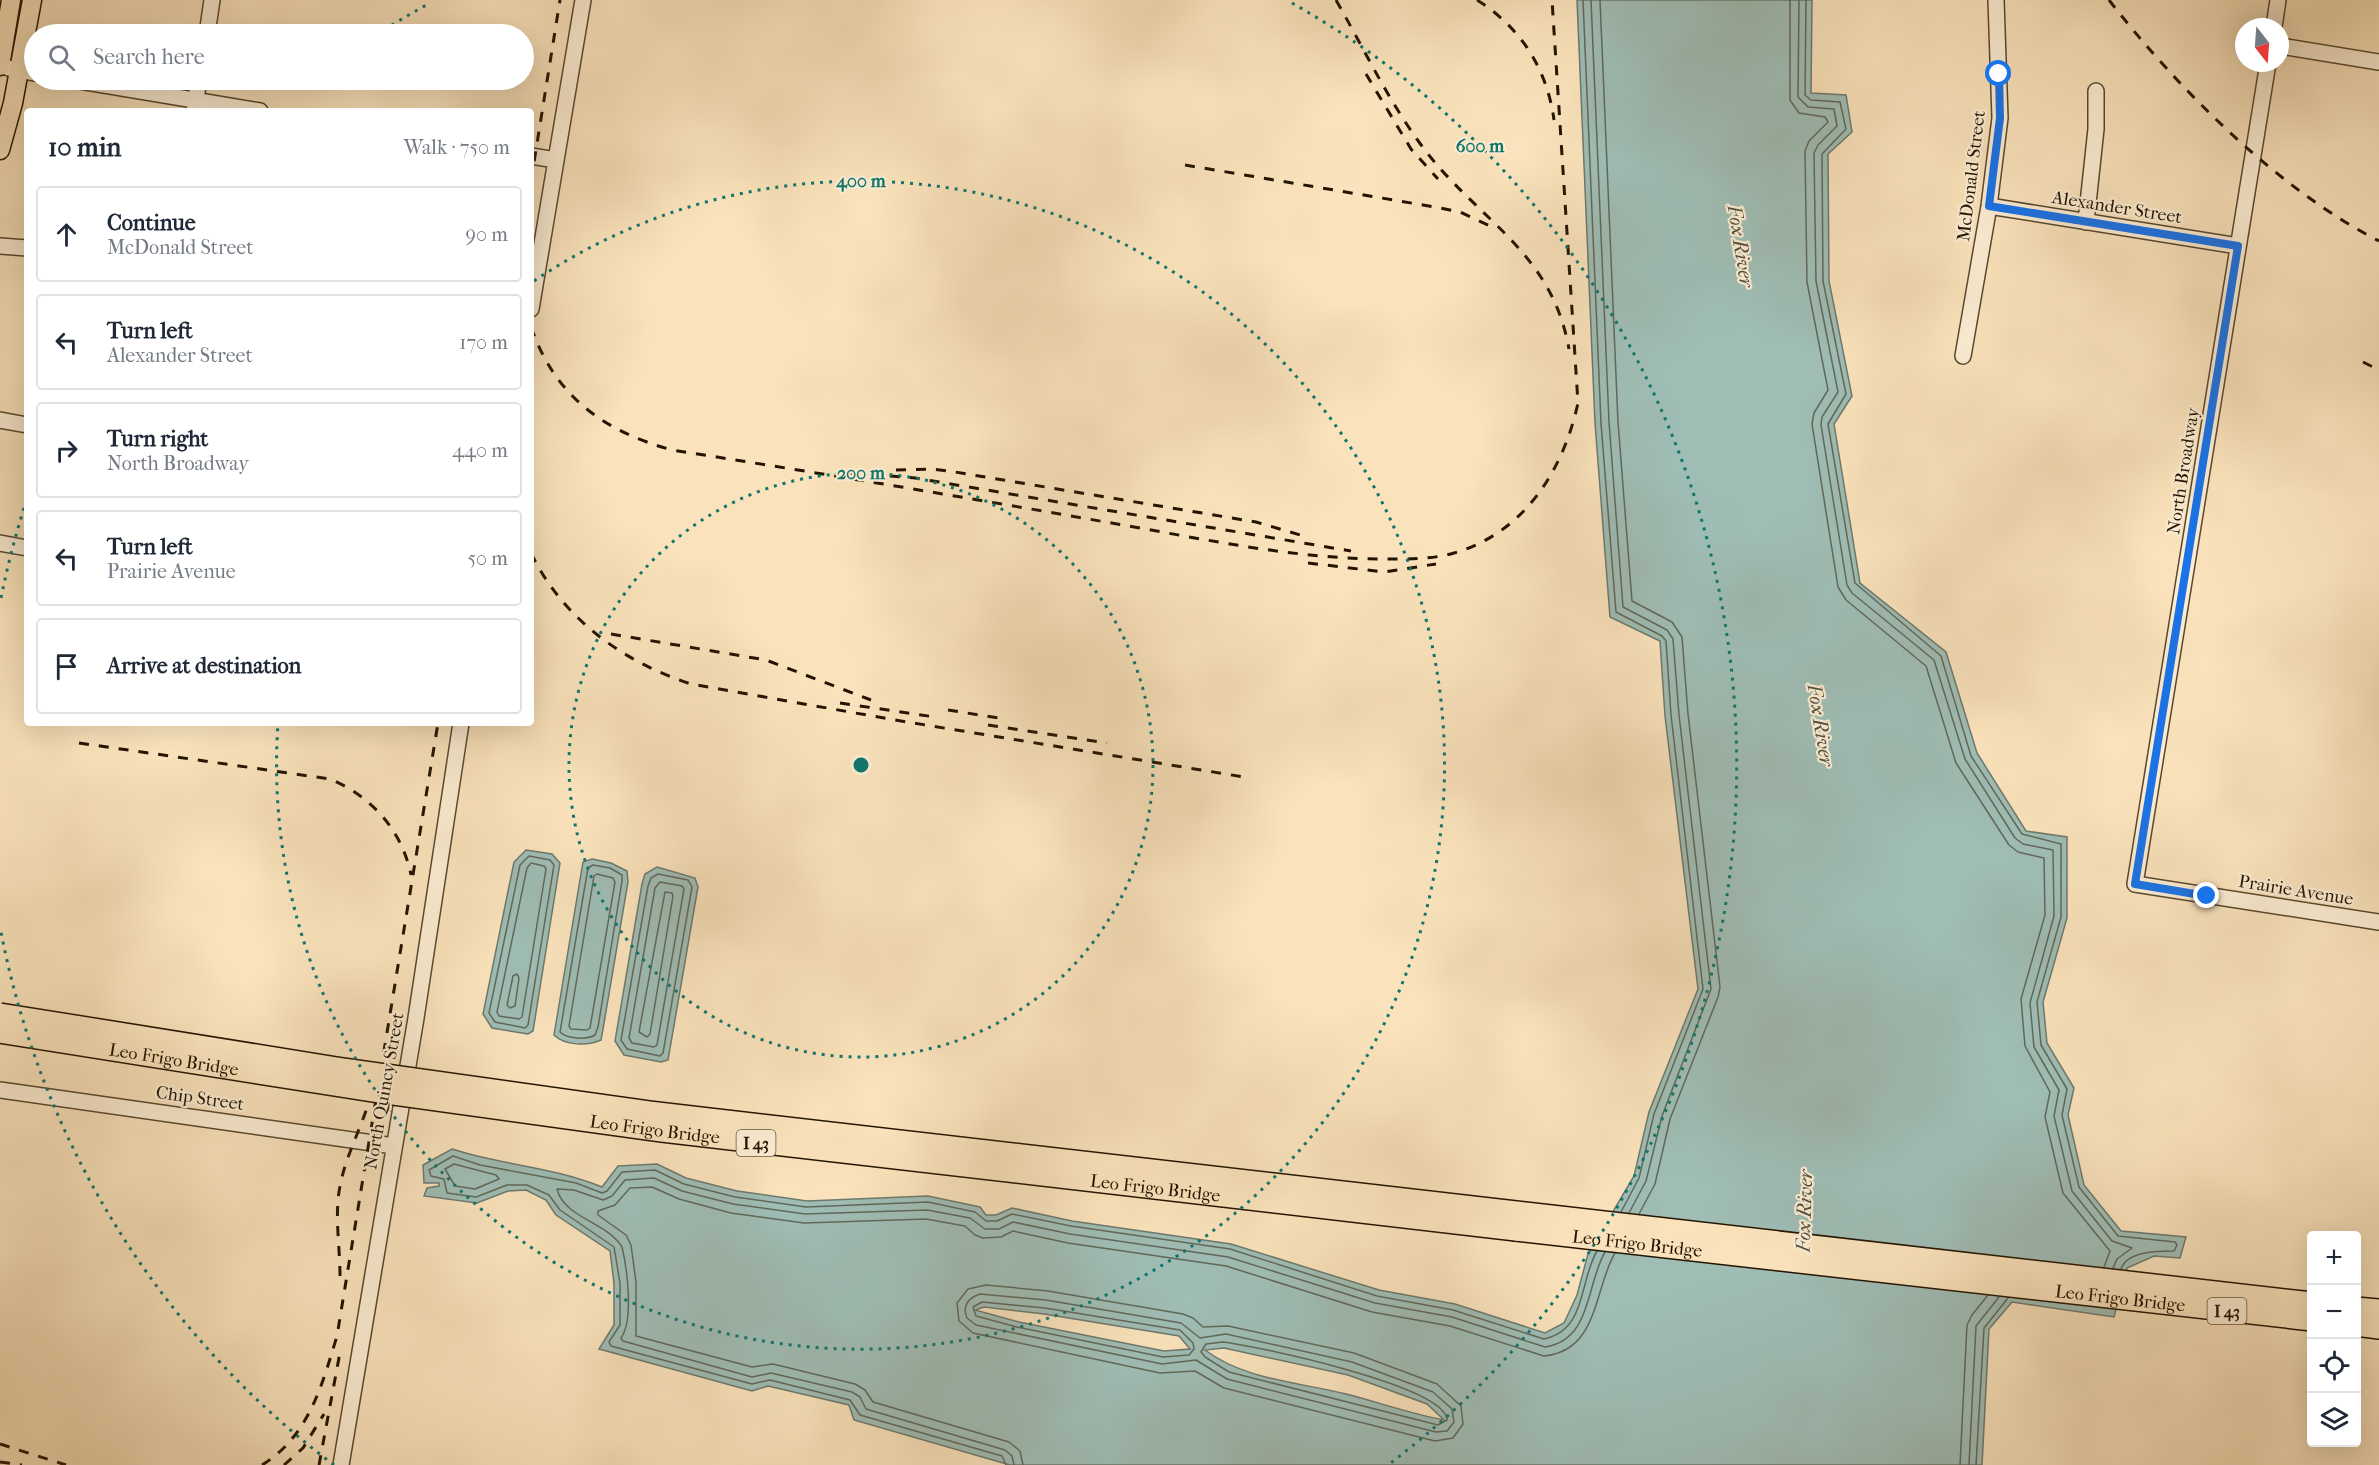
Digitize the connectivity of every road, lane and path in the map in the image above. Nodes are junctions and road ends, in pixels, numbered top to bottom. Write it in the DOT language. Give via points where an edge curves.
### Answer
graph roads {
  1 [pos="11,0"];
  2 [pos="32,0"];
  3 [pos="212,0"];
  4 [pos="583,0"];
  5 [pos="1996,0"];
  6 [pos="2278,0"];
  7 [pos="2275,18"];
  8 [pos="30,24"];
  9 [pos="208,24"];
  10 [pos="2289,47"];
  11 [pos="2379,62"];
  12 [pos="0,67"];
  13 [pos="24,71"];
  14 [pos="2267,72"];
  15 [pos="24,80"];
  16 [pos="121,90"];
  17 [pos="197,90"];
  18 [pos="2096,91"];
  19 [pos="195,106"];
  20 [pos="221,108"];
  21 [pos="0,150"];
  22 [pos="534,156"];
  23 [pos="556,160"];
  24 [pos="1989,206"];
  25 [pos="2086,222"];
  26 [pos="0,246"];
  27 [pos="2238,246"];
  28 [pos="24,248"];
  29 [pos="534,291"];
  30 [pos="1963,356"];
  31 [pos="0,420"];
  32 [pos="24,424"];
  33 [pos="0,543"];
  34 [pos="24,547"];
  35 [pos="461,726"];
  36 [pos="2135,884"];
  37 [pos="2379,922"];
  38 [pos="0,1006"];
  39 [pos="0,1014"];
  40 [pos="78,1027"];
  41 [pos="0,1032"];
  42 [pos="0,1090"];
  43 [pos="394,1146"];
  44 [pos="2307,1302"];
  45 [pos="2361,1308"];
  46 [pos="2379,1310"];
  47 [pos="2307,1319"];
  48 [pos="2361,1326"];
  49 [pos="2379,1328"];
  50 [pos="341,1465"];
  1 -- 12 [label="main road"];
  2 -- 8 [label="main road"];
  3 -- 9 [label="street"];
  4 -- 23 [label="street"];
  5 -- 24 [label="street, McDonald Street" via="2000,118"];
  6 -- 7 [label="street"];
  10 -- 11 [label="street"];
  12 -- 13 [label="street"];
  14 -- 27 [label="street, North Broadway"];
  15 -- 21 [label="main road"];
  16 -- 19 [label="street"];
  17 -- 19 [label="street"];
  18 -- 25 [label="street"];
  19 -- 20 [label="street"];
  22 -- 23 [label="street"];
  23 -- 29 [label="street"];
  24 -- 25 [label="street, Alexander Street"];
  24 -- 30 [label="street, McDonald Street"];
  25 -- 27 [label="street, Alexander Street"];
  26 -- 28 [label="street"];
  27 -- 36 [label="street, North Broadway"];
  31 -- 32 [label="street"];
  33 -- 34 [label="street"];
  35 -- 43 [label="street, North Quincy Street"];
  36 -- 37 [label="street, Prairie Avenue"];
  38 -- 40 [label="highway, bridge"];
  39 -- 40 [label="highway, I 43, bridge"];
  40 -- 44 [label="highway, I 43, bridge" via="382,1075 712,1120"];
  41 -- 47 [label="highway, Leo Frigo Bridge / I 43, bridge" via="385,1093 662,1131"];
  42 -- 43 [label="street, Chip Street"];
  43 -- 50 [label="street, North Quincy Street"];
  45 -- 46 [label="highway"];
  48 -- 49 [label="highway"];
}
